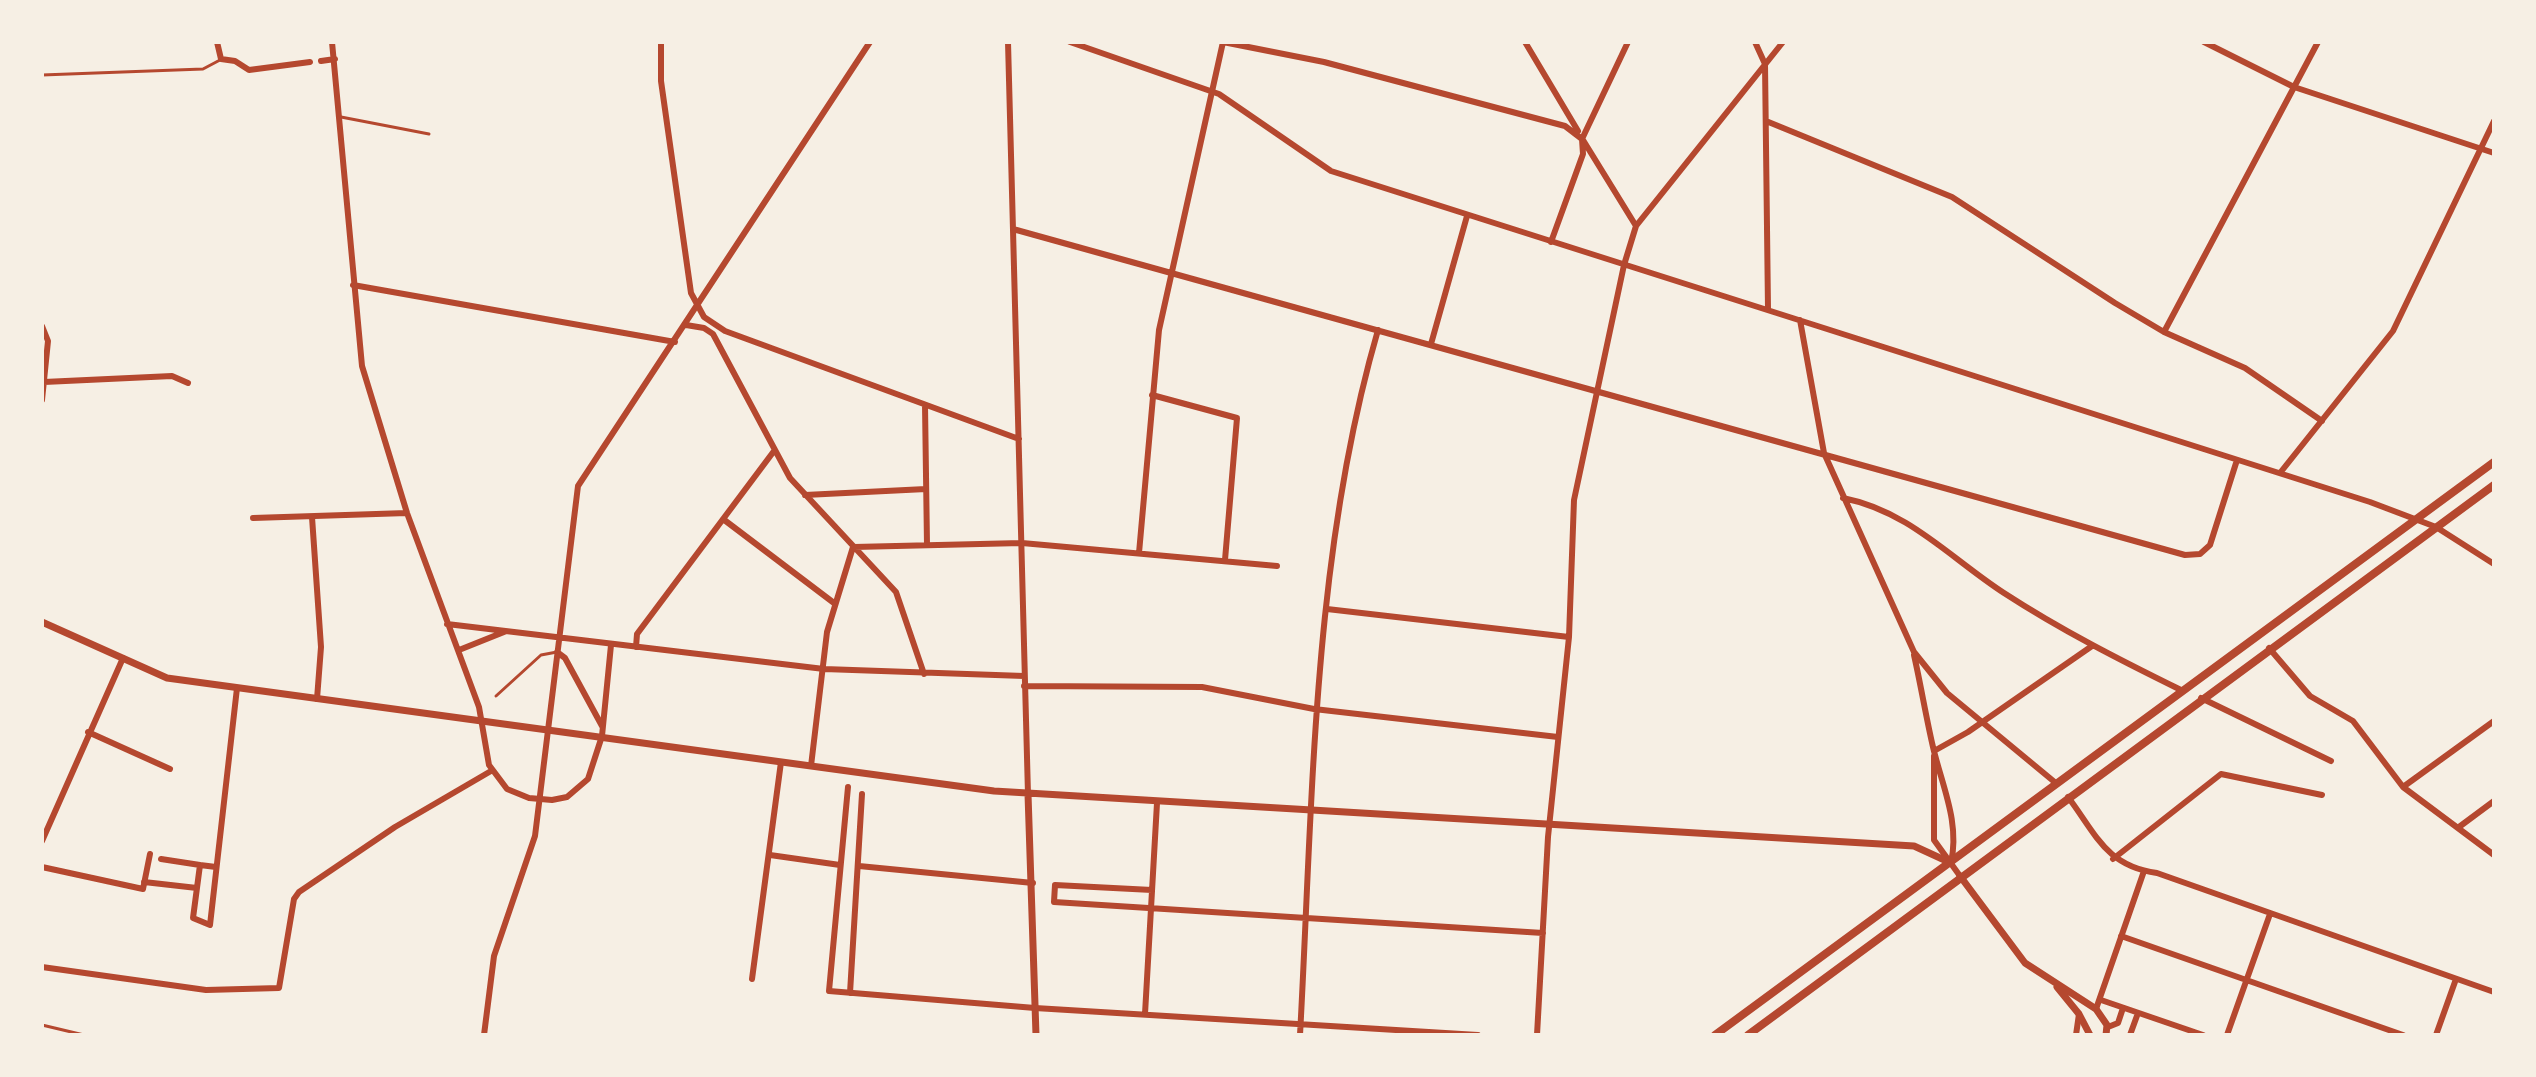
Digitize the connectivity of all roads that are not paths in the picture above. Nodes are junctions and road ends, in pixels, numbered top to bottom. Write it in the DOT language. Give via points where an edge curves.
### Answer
graph roads {
  1 [pos="217,42"];
  2 [pos="332,42"];
  3 [pos="661,42"];
  4 [pos="870,42"];
  5 [pos="1008,42"];
  6 [pos="1070,42"];
  7 [pos="1223,42"];
  8 [pos="1525,42"];
  9 [pos="1628,42"];
  10 [pos="1755,42"];
  11 [pos="1783,42"];
  12 [pos="2204,42"];
  13 [pos="2318,42"];
  14 [pos="221,59"];
  15 [pos="335,59"];
  16 [pos="321,61"];
  17 [pos="310,62"];
  18 [pos="1765,64"];
  19 [pos="42,75"];
  20 [pos="2294,87"];
  21 [pos="1210,91"];
  22 [pos="341,117"];
  23 [pos="1766,121"];
  24 [pos="2494,121"];
  25 [pos="429,134"];
  26 [pos="1582,139"];
  27 [pos="2481,150"];
  28 [pos="2494,153"];
  29 [pos="1467,216"];
  30 [pos="1636,226"];
  31 [pos="1013,229"];
  32 [pos="1551,242"];
  33 [pos="1624,265"];
  34 [pos="1172,273"];
  35 [pos="689,284"];
  36 [pos="711,284"];
  37 [pos="353,285"];
  38 [pos="697,308"];
  39 [pos="1768,309"];
  40 [pos="1800,320"];
  41 [pos="686,325"];
  42 [pos="42,326"];
  43 [pos="1378,330"];
  44 [pos="725,331"];
  45 [pos="2164,332"];
  46 [pos="675,342"];
  47 [pos="1431,344"];
  48 [pos="718,345"];
  49 [pos="44,382"];
  50 [pos="188,383"];
  51 [pos="1596,390"];
  52 [pos="1152,395"];
  53 [pos="42,400"];
  54 [pos="925,405"];
  55 [pos="2322,421"];
  56 [pos="1019,439"];
  57 [pos="774,451"];
  58 [pos="1824,453"];
  59 [pos="2237,460"];
  60 [pos="2494,462"];
  61 [pos="2280,473"];
  62 [pos="2494,485"];
  63 [pos="926,489"];
  64 [pos="805,495"];
  65 [pos="1843,498"];
  66 [pos="407,513"];
  67 [pos="312,517"];
  68 [pos="253,518"];
  69 [pos="723,519"];
  70 [pos="2417,519"];
  71 [pos="2436,527"];
  72 [pos="1022,543"];
  73 [pos="927,545"];
  74 [pos="853,547"];
  75 [pos="1139,553"];
  76 [pos="1225,560"];
  77 [pos="2494,564"];
  78 [pos="1277,566"];
  79 [pos="834,603"];
  80 [pos="1327,609"];
  81 [pos="42,622"];
  82 [pos="447,624"];
  83 [pos="506,632"];
  84 [pos="1569,637"];
  85 [pos="559,638"];
  86 [pos="613,645"];
  87 [pos="2092,646"];
  88 [pos="636,647"];
  89 [pos="2269,648"];
  90 [pos="459,650"];
  91 [pos="557,652"];
  92 [pos="1914,652"];
  93 [pos="123,658"];
  94 [pos="824,669"];
  95 [pos="924,674"];
  96 [pos="1024,676"];
  97 [pos="1024,686"];
  98 [pos="237,688"];
  99 [pos="2181,690"];
  100 [pos="496,696"];
  101 [pos="2201,698"];
  102 [pos="317,699"];
  103 [pos="1314,709"];
  104 [pos="481,720"];
  105 [pos="2494,721"];
  106 [pos="1981,723"];
  107 [pos="602,726"];
  108 [pos="546,727"];
  109 [pos="88,732"];
  110 [pos="602,736"];
  111 [pos="1558,737"];
  112 [pos="1934,751"];
  113 [pos="2331,761"];
  114 [pos="781,762"];
  115 [pos="811,766"];
  116 [pos="170,769"];
  117 [pos="491,771"];
  118 [pos="2057,784"];
  119 [pos="848,787"];
  120 [pos="2403,787"];
  121 [pos="862,794"];
  122 [pos="1028,794"];
  123 [pos="2322,795"];
  124 [pos="2068,797"];
  125 [pos="539,800"];
  126 [pos="2494,801"];
  127 [pos="1157,803"];
  128 [pos="1312,812"];
  129 [pos="1550,826"];
  130 [pos="2459,827"];
  131 [pos="42,841"];
  132 [pos="150,854"];
  133 [pos="770,855"];
  134 [pos="2494,855"];
  135 [pos="161,859"];
  136 [pos="2113,859"];
  137 [pos="1951,863"];
  138 [pos="200,865"];
  139 [pos="840,865"];
  140 [pos="859,866"];
  141 [pos="42,867"];
  142 [pos="216,867"];
  143 [pos="2144,871"];
  144 [pos="1960,876"];
  145 [pos="144,882"];
  146 [pos="1033,883"];
  147 [pos="197,888"];
  148 [pos="1152,890"];
  149 [pos="1151,909"];
  150 [pos="2270,914"];
  151 [pos="1307,919"];
  152 [pos="1543,933"];
  153 [pos="2121,936"];
  154 [pos="42,967"];
  155 [pos="752,979"];
  156 [pos="2456,979"];
  157 [pos="2246,981"];
  158 [pos="2056,986"];
  159 [pos="2494,992"];
  160 [pos="850,993"];
  161 [pos="2101,1000"];
  162 [pos="1035,1008"];
  163 [pos="2123,1008"];
  164 [pos="2096,1009"];
  165 [pos="2138,1013"];
  166 [pos="1145,1014"];
  167 [pos="2079,1014"];
  168 [pos="2099,1019"];
  169 [pos="1301,1024"];
  170 [pos="42,1025"];
  171 [pos="2107,1031"];
  172 [pos="2087,1032"];
  173 [pos="65,1033"];
  174 [pos="84,1035"];
  175 [pos="484,1035"];
  176 [pos="1036,1035"];
  177 [pos="1300,1035"];
  178 [pos="1478,1035"];
  179 [pos="1537,1035"];
  180 [pos="1715,1035"];
  181 [pos="1748,1035"];
  182 [pos="2076,1035"];
  183 [pos="2130,1035"];
  184 [pos="2203,1035"];
  185 [pos="2227,1035"];
  186 [pos="2403,1035"];
  187 [pos="2436,1035"];
  1 -- 14 [label="street"];
  2 -- 15 [label="street"];
  3 -- 35 [label="street" via="661,81"];
  4 -- 36 [label="street"];
  5 -- 31 [label="street"];
  6 -- 21 [label="street"];
  7 -- 21 [label="street"];
  7 -- 26 [label="street" via="1389,78 1565,126"];
  8 -- 26 [label="street"];
  9 -- 26 [label="street"];
  10 -- 18 [label="street"];
  11 -- 18 [label="street"];
  12 -- 20 [label="street"];
  13 -- 20 [label="street"];
  14 -- 17 [label="street" via="249,70"];
  14 -- 19 [label="lane" via="203,69"];
  15 -- 16 [label="street"];
  15 -- 22 [label="street"];
  18 -- 23 [label="street"];
  18 -- 30 [label="street"];
  20 -- 27 [label="street"];
  20 -- 45 [label="street"];
  21 -- 29 [label="street" via="1318,165"];
  21 -- 34 [label="street"];
  22 -- 25 [label="lane"];
  22 -- 37 [label="street"];
  23 -- 39 [label="street"];
  23 -- 45 [label="street" via="1952,197"];
  24 -- 27 [label="street"];
  26 -- 30 [label="street"];
  26 -- 32 [label="street" via="1583,154"];
  27 -- 28 [label="street"];
  27 -- 55 [label="street" via="2393,331"];
  29 -- 32 [label="street"];
  29 -- 47 [label="street"];
  30 -- 33 [label="street"];
  31 -- 34 [label="street"];
  31 -- 56 [label="street"];
  32 -- 33 [label="street"];
  33 -- 39 [label="street"];
  33 -- 51 [label="street"];
  34 -- 43 [label="street"];
  34 -- 52 [label="street"];
  35 -- 36 [label="street"];
  35 -- 38 [label="street"];
  36 -- 38 [label="street"];
  37 -- 46 [label="street"];
  37 -- 66 [label="street" via="362,366"];
  38 -- 41 [label="street"];
  38 -- 44 [label="street"];
  39 -- 40 [label="street"];
  40 -- 58 [label="street"];
  40 -- 59 [label="street"];
  41 -- 46 [label="street"];
  41 -- 48 [label="street" via="709,330"];
  42 -- 49 [label="street" via="48,341"];
  43 -- 47 [label="street"];
  43 -- 80 [label="street" via="1353,423"];
  44 -- 48 [label="street"];
  44 -- 54 [label="street"];
  45 -- 55 [label="street" via="2245,368"];
  46 -- 85 [label="street" via="578,486"];
  47 -- 51 [label="street"];
  48 -- 57 [label="street"];
  49 -- 50 [label="street" via="172,376"];
  49 -- 53 [label="street"];
  51 -- 58 [label="street"];
  51 -- 84 [label="street" via="1574,500"];
  52 -- 75 [label="street"];
  52 -- 76 [label="street" via="1237,418"];
  54 -- 56 [label="street"];
  54 -- 63 [label="street"];
  55 -- 61 [label="street"];
  56 -- 72 [label="street"];
  57 -- 64 [label="street"];
  57 -- 69 [label="street"];
  58 -- 59 [label="street" via="2194,556 2210,545"];
  58 -- 65 [label="street"];
  59 -- 61 [label="street"];
  60 -- 70 [label="main road"];
  61 -- 70 [label="street"];
  62 -- 71 [label="main road"];
  63 -- 64 [label="street"];
  63 -- 73 [label="street"];
  64 -- 74 [label="street"];
  65 -- 87 [label="street" via="1918,528 2001,591"];
  65 -- 92 [label="street"];
  66 -- 67 [label="street"];
  66 -- 82 [label="street"];
  67 -- 68 [label="street"];
  67 -- 102 [label="street" via="321,647"];
  69 -- 79 [label="street"];
  69 -- 88 [label="street" via="637,634"];
  70 -- 71 [label="street"];
  70 -- 99 [label="main road"];
  71 -- 77 [label="street"];
  71 -- 89 [label="main road"];
  72 -- 73 [label="street"];
  72 -- 75 [label="street"];
  72 -- 96 [label="street"];
  73 -- 74 [label="street"];
  74 -- 79 [label="street"];
  74 -- 95 [label="street" via="896,592"];
  75 -- 76 [label="street"];
  76 -- 78 [label="street"];
  79 -- 94 [label="street"];
  80 -- 84 [label="street"];
  80 -- 103 [label="street"];
  81 -- 93 [label="street"];
  82 -- 83 [label="street"];
  82 -- 90 [label="street"];
  83 -- 85 [label="street"];
  83 -- 90 [label="street"];
  84 -- 111 [label="street"];
  85 -- 86 [label="street"];
  85 -- 91 [label="street"];
  86 -- 88 [label="street"];
  86 -- 107 [label="street"];
  87 -- 99 [label="street"];
  87 -- 106 [label="street"];
  88 -- 94 [label="street"];
  89 -- 101 [label="main road"];
  89 -- 120 [label="street" via="2310,696 2353,721"];
  90 -- 104 [label="street"];
  91 -- 100 [label="lane" via="541,655"];
  91 -- 107 [label="street"];
  91 -- 108 [label="street"];
  92 -- 106 [label="street" via="1939,685"];
  92 -- 112 [label="street"];
  93 -- 98 [label="street" via="167,678"];
  93 -- 109 [label="street"];
  94 -- 95 [label="street"];
  94 -- 115 [label="street"];
  95 -- 96 [label="street"];
  96 -- 97 [label="street"];
  97 -- 103 [label="street" via="1192,686"];
  97 -- 122 [label="street"];
  98 -- 102 [label="street"];
  98 -- 142 [label="street"];
  99 -- 118 [label="main road"];
  101 -- 113 [label="street"];
  101 -- 124 [label="main road"];
  102 -- 104 [label="street"];
  103 -- 111 [label="street"];
  103 -- 128 [label="street"];
  104 -- 108 [label="street"];
  104 -- 117 [label="street"];
  105 -- 120 [label="street"];
  106 -- 112 [label="street"];
  106 -- 118 [label="street"];
  107 -- 110 [label="street"];
  108 -- 110 [label="street"];
  108 -- 125 [label="street"];
  109 -- 116 [label="street"];
  109 -- 131 [label="street"];
  110 -- 114 [label="street"];
  110 -- 125 [label="street" via="596,764 584,784 567,797"];
  111 -- 129 [label="street"];
  112 -- 137 [label="street" via="1953,827"];
  112 -- 137 [label="street" via="1934,834"];
  114 -- 115 [label="street"];
  114 -- 133 [label="street"];
  115 -- 122 [label="street"];
  117 -- 125 [label="street" via="507,789"];
  117 -- 154 [label="street" via="299,892 279,988 206,990"];
  118 -- 137 [label="main road"];
  119 -- 139 [label="street"];
  120 -- 130 [label="street"];
  121 -- 140 [label="street"];
  122 -- 127 [label="street"];
  122 -- 146 [label="street"];
  123 -- 136 [label="street" via="2221,774"];
  124 -- 136 [label="street"];
  124 -- 144 [label="main road"];
  125 -- 175 [label="street" via="533,842 494,956"];
  126 -- 130 [label="street"];
  127 -- 128 [label="street"];
  127 -- 148 [label="street"];
  128 -- 129 [label="street"];
  128 -- 151 [label="street"];
  129 -- 137 [label="street" via="1914,846"];
  129 -- 152 [label="street"];
  130 -- 134 [label="street"];
  132 -- 145 [label="street"];
  133 -- 139 [label="street"];
  133 -- 155 [label="street"];
  135 -- 138 [label="street"];
  136 -- 143 [label="street"];
  137 -- 144 [label="street"];
  137 -- 180 [label="main road"];
  138 -- 142 [label="street"];
  138 -- 147 [label="street"];
  139 -- 160 [label="street" via="829,991"];
  140 -- 146 [label="street"];
  140 -- 160 [label="street"];
  141 -- 145 [label="street" via="143,889"];
  142 -- 147 [label="street" via="210,925 193,918"];
  143 -- 150 [label="street"];
  143 -- 153 [label="street"];
  144 -- 158 [label="street" via="2020,958"];
  144 -- 181 [label="main road"];
  145 -- 147 [label="street"];
  146 -- 162 [label="street"];
  148 -- 149 [label="street"];
  148 -- 149 [label="street" via="1055,885 1054,902"];
  149 -- 151 [label="street"];
  149 -- 166 [label="street"];
  150 -- 156 [label="street"];
  150 -- 157 [label="street"];
  151 -- 152 [label="street"];
  151 -- 169 [label="street"];
  152 -- 179 [label="street"];
  153 -- 157 [label="street"];
  153 -- 161 [label="street"];
  156 -- 159 [label="street"];
  156 -- 187 [label="street"];
  157 -- 185 [label="street"];
  157 -- 186 [label="street"];
  158 -- 164 [label="street"];
  158 -- 167 [label="street"];
  160 -- 162 [label="street"];
  161 -- 163 [label="street"];
  161 -- 164 [label="street"];
  162 -- 166 [label="street"];
  162 -- 176 [label="street"];
  163 -- 165 [label="street"];
  163 -- 171 [label="street" via="2118,1023"];
  164 -- 168 [label="street"];
  165 -- 183 [label="street"];
  165 -- 184 [label="street"];
  166 -- 169 [label="street"];
  167 -- 172 [label="street"];
  167 -- 182 [label="street"];
  168 -- 171 [label="street"];
  168 -- 172 [label="street" via="2092,1020"];
  169 -- 177 [label="street"];
  169 -- 178 [label="street"];
  170 -- 173 [label="lane"];
  173 -- 174 [label="lane"];
}
